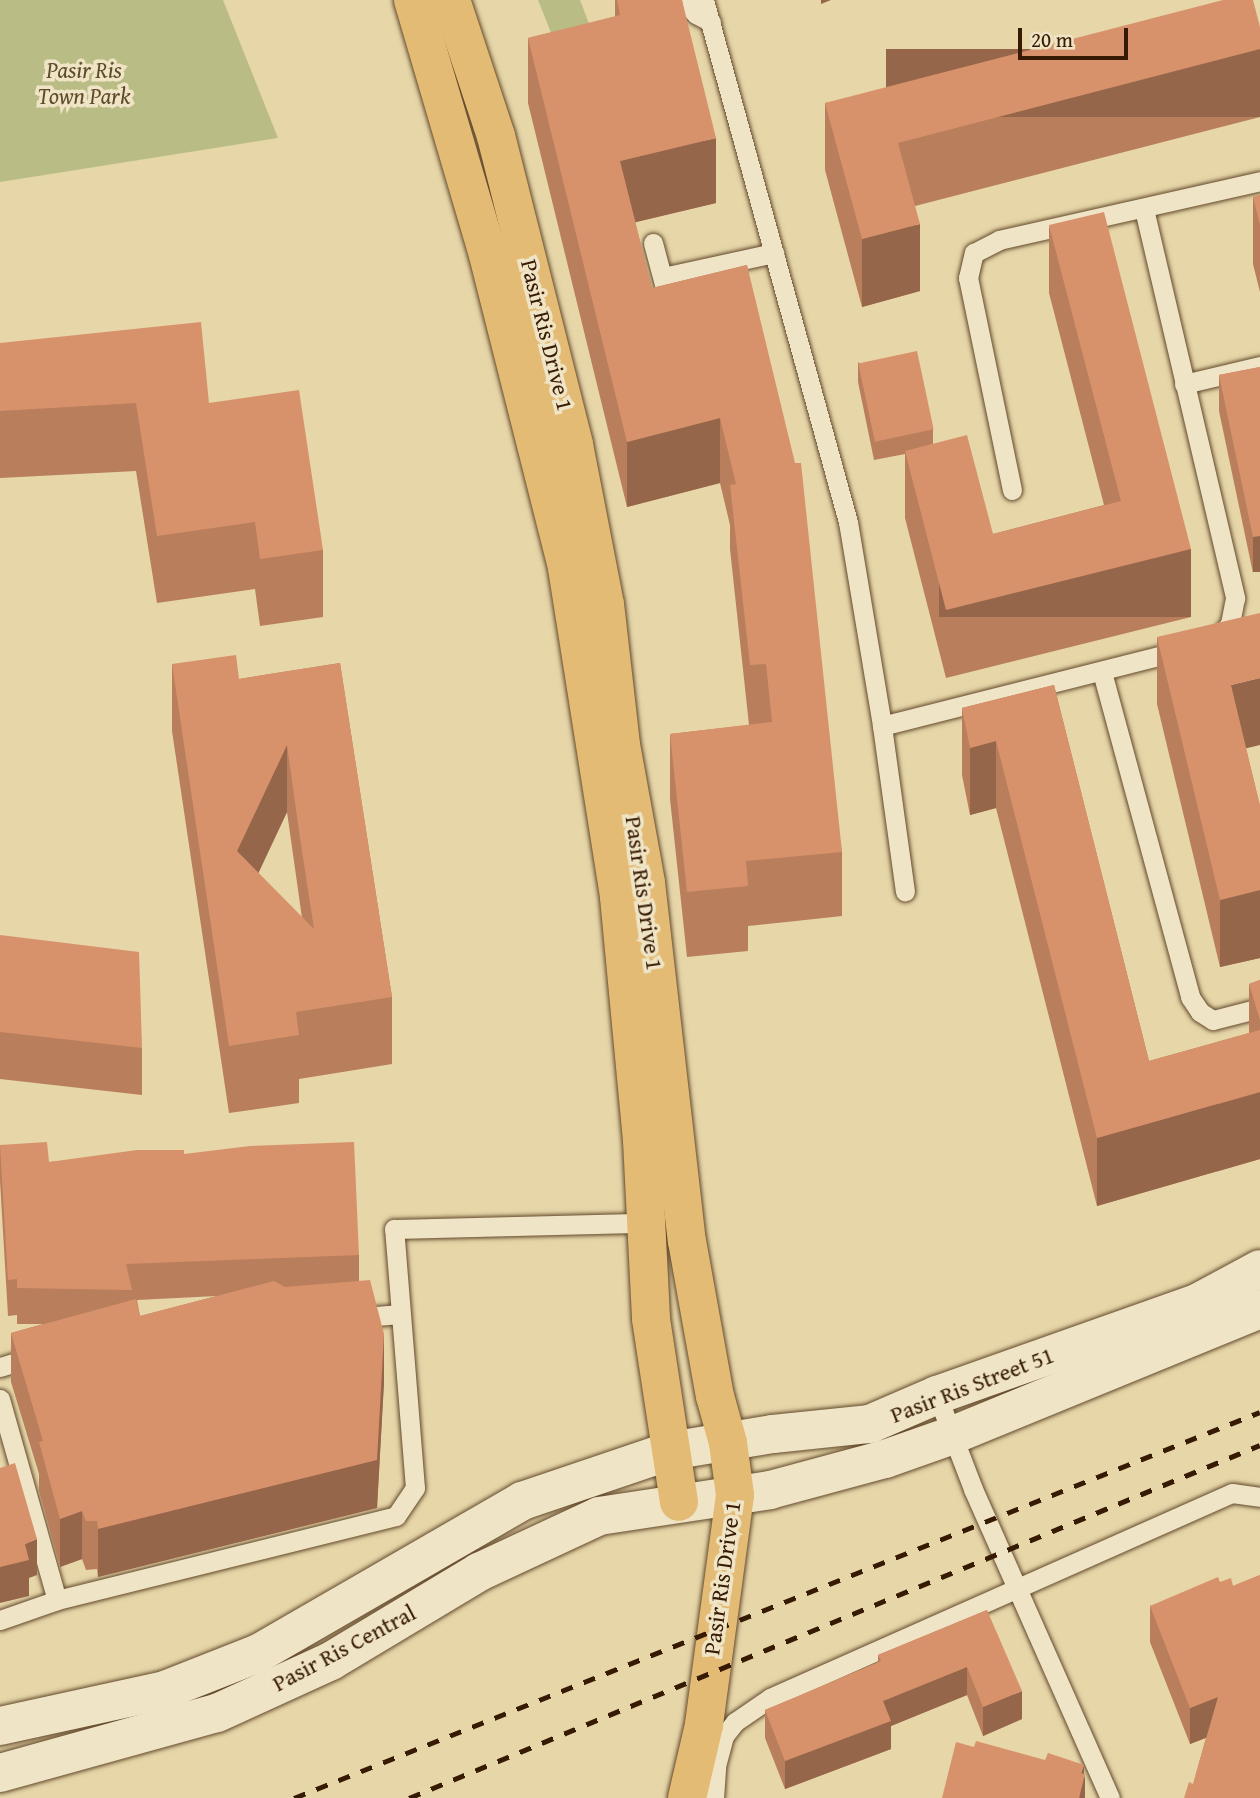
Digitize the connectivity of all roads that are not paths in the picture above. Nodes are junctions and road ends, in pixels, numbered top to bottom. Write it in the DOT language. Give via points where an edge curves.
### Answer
graph roads {
  1 [pos="413,0"];
  2 [pos="451,0"];
  3 [pos="682,0"];
  4 [pos="704,0"];
  5 [pos="711,22"];
  6 [pos="1260,181"];
  7 [pos="1144,209"];
  8 [pos="653,243"];
  9 [pos="774,253"];
  10 [pos="663,277"];
  11 [pos="668,304"];
  12 [pos="1260,366"];
  13 [pos="1184,384"];
  14 [pos="1012,490"];
  15 [pos="1102,672"];
  16 [pos="882,726"];
  17 [pos="905,891"];
  18 [pos="1260,1008"];
  19 [pos="646,1223"];
  20 [pos="1260,1269"];
  21 [pos="1260,1309"];
  22 [pos="400,1314"];
  23 [pos="336,1319"];
  24 [pos="48,1354"];
  25 [pos="0,1367"];
  26 [pos="937,1395"];
  27 [pos="0,1399"];
  28 [pos="953,1435"];
  29 [pos="728,1443"];
  30 [pos="670,1451"];
  31 [pos="735,1495"];
  32 [pos="1260,1497"];
  33 [pos="679,1502"];
  34 [pos="1017,1588"];
  35 [pos="57,1600"];
  36 [pos="0,1620"];
  37 [pos="0,1726"];
  38 [pos="0,1773"];
  39 [pos="687,1798"];
  40 [pos="714,1798"];
  41 [pos="1110,1798"];
  1 -- 19 [label="main road, Pasir Ris Drive 1" via="488,256 567,568 619,897"];
  2 -- 29 [label="main road, Pasir Ris Drive 1" via="496,136 577,458 605,604 621,745 646,883 687,1241"];
  3 -- 5 [label="lane"];
  4 -- 5 [label="lane"];
  5 -- 9 [label="lane"];
  6 -- 7 [label="lane"];
  7 -- 13 [label="lane"];
  7 -- 14 [label="lane" via="999,240 974,253 968,278"];
  8 -- 10 [label="lane"];
  9 -- 10 [label="lane"];
  9 -- 16 [label="lane" via="848,522"];
  10 -- 11 [label="lane"];
  12 -- 13 [label="lane"];
  13 -- 15 [label="lane" via="1236,598 1230,624 1213,642"];
  15 -- 16 [label="lane"];
  15 -- 18 [label="lane" via="1190,998 1199,1012 1213,1020"];
  16 -- 17 [label="lane"];
  19 -- 22 [label="lane" via="394,1229"];
  19 -- 30 [label="main road, Pasir Ris Drive 1" via="651,1320"];
  20 -- 26 [label="street, Pasir Ris Street 51" via="1199,1302"];
  21 -- 28 [label="street, Pasir Ris Street 51"];
  22 -- 23 [label="lane"];
  22 -- 35 [label="lane" via="415,1488 396,1516"];
  24 -- 25 [label="lane"];
  26 -- 28 [label="lane"];
  26 -- 29 [label="street, Pasir Ris Street 51" via="870,1424"];
  27 -- 35 [label="lane"];
  28 -- 31 [label="street, Pasir Ris Street 51" via="885,1459"];
  28 -- 34 [label="lane"];
  29 -- 30 [label="street, Pasir Ris Street 51"];
  29 -- 31 [label="main road, Pasir Ris Drive 1"];
  30 -- 33 [label="main road, Pasir Ris Drive 1"];
  30 -- 37 [label="street, Pasir Ris Central" via="523,1501 259,1653 165,1690"];
  31 -- 33 [label="street, Pasir Ris Street 51"];
  31 -- 39 [label="main road, Pasir Ris Drive 1" via="704,1725"];
  32 -- 34 [label="lane" via="1232,1493"];
  33 -- 38 [label="street, Pasir Ris Central" via="599,1516 479,1572 331,1661 216,1713"];
  34 -- 40 [label="lane" via="750,1710 724,1736"];
  34 -- 41 [label="lane"];
  35 -- 36 [label="lane"];
}
